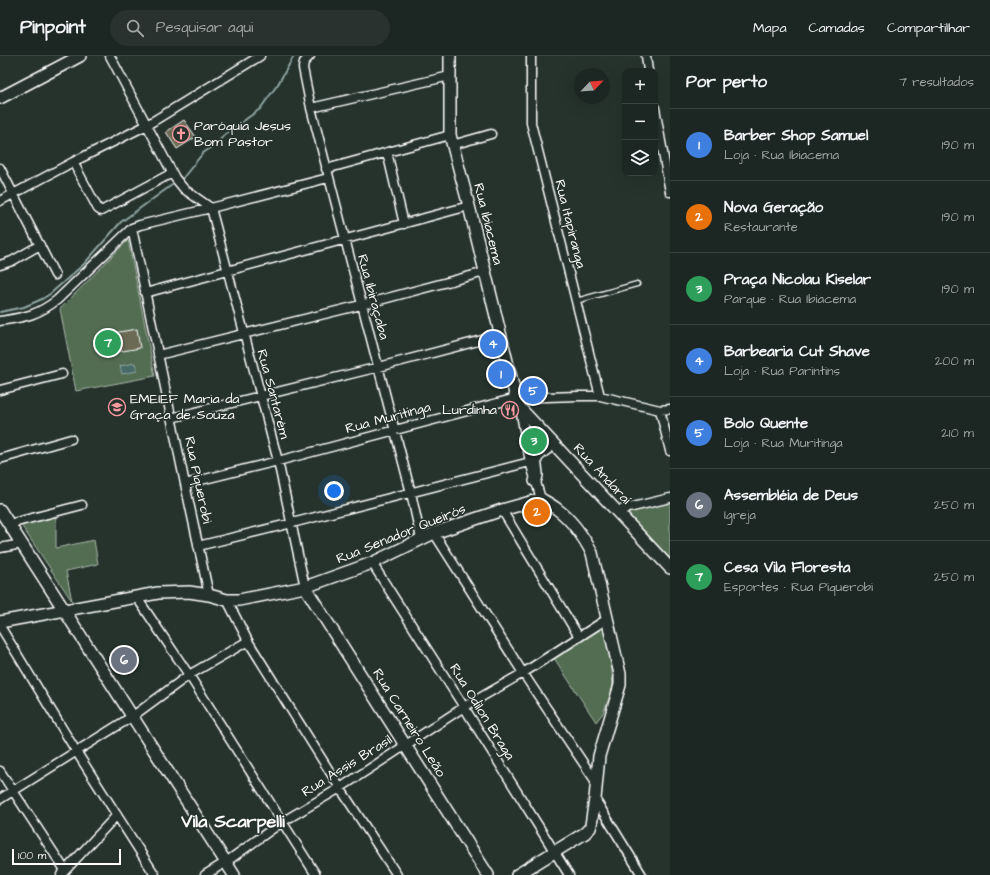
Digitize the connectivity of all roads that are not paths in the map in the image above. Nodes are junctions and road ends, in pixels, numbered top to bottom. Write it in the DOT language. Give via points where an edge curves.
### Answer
graph roads {
  1 [pos="80,56"];
  2 [pos="110,56"];
  3 [pos="260,56"];
  4 [pos="450,56"];
  5 [pos="531,56"];
  6 [pos="646,56"];
  7 [pos="307,59"];
  8 [pos="648,68"];
  9 [pos="450,76"];
  10 [pos="0,98"];
  11 [pos="311,108"];
  12 [pos="148,125"];
  13 [pos="658,125"];
  14 [pos="491,134"];
  15 [pos="451,140"];
  16 [pos="386,152"];
  17 [pos="73,162"];
  18 [pos="0,168"];
  19 [pos="326,169"];
  20 [pos="172,173"];
  21 [pos="328,178"];
  22 [pos="670,192"];
  23 [pos="13,194"];
  24 [pos="0,201"];
  25 [pos="469,206"];
  26 [pos="211,208"];
  27 [pos="404,224"];
  28 [pos="132,228"];
  29 [pos="345,240"];
  30 [pos="40,245"];
  31 [pos="0,265"];
  32 [pos="227,271"];
  33 [pos="485,272"];
  34 [pos="55,275"];
  35 [pos="637,284"];
  36 [pos="145,293"];
  37 [pos="576,301"];
  38 [pos="361,305"];
  39 [pos="0,321"];
  40 [pos="244,334"];
  41 [pos="501,335"];
  42 [pos="158,355"];
  43 [pos="378,368"];
  44 [pos="62,374"];
  45 [pos="0,390"];
  46 [pos="260,396"];
  47 [pos="600,396"];
  48 [pos="518,403"];
  49 [pos="660,410"];
  50 [pos="670,410"];
  51 [pos="171,418"];
  52 [pos="394,430"];
  53 [pos="71,440"];
  54 [pos="553,444"];
  55 [pos="670,451"];
  56 [pos="0,459"];
  57 [pos="278,461"];
  58 [pos="530,462"];
  59 [pos="535,481"];
  60 [pos="185,484"];
  61 [pos="411,493"];
  62 [pos="670,498"];
  63 [pos="541,499"];
  64 [pos="82,505"];
  65 [pos="0,510"];
  66 [pos="502,510"];
  67 [pos="616,511"];
  68 [pos="292,523"];
  69 [pos="9,524"];
  70 [pos="434,533"];
  71 [pos="422,539"];
  72 [pos="22,544"];
  73 [pos="198,546"];
  74 [pos="0,548"];
  75 [pos="372,563"];
  76 [pos="670,568"];
  77 [pos="306,587"];
  78 [pos="209,595"];
  79 [pos="137,598"];
  80 [pos="226,600"];
  81 [pos="64,610"];
  82 [pos="607,619"];
  83 [pos="0,622"];
  84 [pos="0,626"];
  85 [pos="579,637"];
  86 [pos="248,641"];
  87 [pos="523,673"];
  88 [pos="189,675"];
  89 [pos="464,707"];
  90 [pos="133,716"];
  91 [pos="405,745"];
  92 [pos="76,751"];
  93 [pos="0,771"];
  94 [pos="596,782"];
  95 [pos="340,788"];
  96 [pos="13,791"];
  97 [pos="0,799"];
  98 [pos="595,799"];
  99 [pos="117,815"];
  100 [pos="282,822"];
  101 [pos="554,852"];
  102 [pos="226,862"];
  103 [pos="63,873"];
  104 [pos="155,875"];
  105 [pos="205,875"];
  106 [pos="234,875"];
  107 [pos="316,875"];
  108 [pos="397,875"];
  109 [pos="488,875"];
  110 [pos="517,875"];
  111 [pos="569,875"];
  112 [pos="642,875"];
  1 -- 10 [label="street"];
  2 -- 12 [label="street"];
  3 -- 12 [label="street"];
  4 -- 9 [label="street, Rua Ibiacema"];
  5 -- 37 [label="street, Rua Itapiranga" via="531,123"];
  6 -- 8 [label="street"];
  7 -- 11 [label="street, Rua Ibiraçaba" via="303,73"];
  9 -- 11 [label="street"];
  9 -- 15 [label="street, Rua Ibiacema"];
  11 -- 19 [label="street, Rua Ibiraçaba"];
  12 -- 17 [label="street"];
  12 -- 20 [label="street"];
  13 -- 22 [label="street"];
  14 -- 15 [label="street"];
  15 -- 16 [label="street"];
  15 -- 25 [label="street, Rua Ibiacema"];
  16 -- 19 [label="street"];
  16 -- 27 [label="street"];
  17 -- 20 [label="street" via="101,211"];
  17 -- 23 [label="street"];
  18 -- 23 [label="street"];
  19 -- 21 [label="street, Rua Ibiraçaba"];
  20 -- 26 [label="street" via="184,189"];
  21 -- 26 [label="street"];
  21 -- 29 [label="street, Rua Ibiraçaba"];
  23 -- 24 [label="street"];
  23 -- 30 [label="street"];
  25 -- 27 [label="street"];
  25 -- 33 [label="street, Rua Ibiacema"];
  26 -- 28 [label="street"];
  26 -- 32 [label="street, Rua Santarém"];
  27 -- 29 [label="street"];
  28 -- 36 [label="street, Rua Piquerobi"];
  28 -- 39 [label="street" via="46,308 24,317"];
  29 -- 32 [label="street"];
  29 -- 38 [label="street, Rua Ibiraçaba"];
  30 -- 31 [label="street"];
  30 -- 34 [label="street"];
  32 -- 36 [label="street"];
  32 -- 40 [label="street, Rua Santarém"];
  33 -- 38 [label="street"];
  33 -- 41 [label="street, Rua Ibiacema"];
  35 -- 37 [label="lane"];
  36 -- 42 [label="street, Rua Piquerobi"];
  37 -- 47 [label="street, Rua Itapiranga"];
  38 -- 40 [label="street"];
  38 -- 43 [label="street, Rua Ibiraçaba"];
  40 -- 42 [label="street"];
  40 -- 46 [label="street, Rua Santarém"];
  41 -- 43 [label="street"];
  41 -- 48 [label="street, Rua Ibiacema"];
  42 -- 51 [label="street, Rua Piquerobi"];
  43 -- 46 [label="street"];
  43 -- 52 [label="street, Rua Ibiraçaba"];
  44 -- 45 [label="street"];
  46 -- 51 [label="street"];
  46 -- 57 [label="street, Rua Santarém"];
  47 -- 48 [label="street, Rua Muritinga"];
  47 -- 49 [label="street, Rua Muritinga"];
  48 -- 52 [label="street, Rua Muritinga"];
  48 -- 54 [label="street, Rua Andaraí"];
  48 -- 58 [label="street, Rua Ibiacema"];
  49 -- 50 [label="street, Rua Muritinga"];
  49 -- 55 [label="street"];
  51 -- 60 [label="street, Rua Piquerobi"];
  52 -- 57 [label="street, Rua Muritinga"];
  52 -- 61 [label="street, Rua Ibiraçaba"];
  53 -- 56 [label="street"];
  54 -- 59 [label="street" via="536,459 538,477"];
  54 -- 67 [label="street, Rua Andaraí"];
  57 -- 60 [label="street, Rua Muritinga"];
  57 -- 68 [label="street, Rua Santarém"];
  58 -- 59 [label="street, Rua Ibiacema"];
  58 -- 61 [label="street"];
  59 -- 63 [label="street, Rua Ibiacema"];
  60 -- 73 [label="street, Rua Piquerobi"];
  61 -- 68 [label="street"];
  61 -- 71 [label="street, Rua Ibiraçaba"];
  62 -- 67 [label="street"];
  63 -- 66 [label="street, Rua Senador Queirós"];
  63 -- 82 [label="street" via="557,508 574,525 592,553"];
  64 -- 69 [label="street"];
  65 -- 69 [label="street"];
  66 -- 70 [label="street, Rua Senador Queirós"];
  66 -- 85 [label="street"];
  67 -- 76 [label="street, Rua Andaraí"];
  68 -- 73 [label="street"];
  68 -- 77 [label="street, Rua Santarém"];
  69 -- 72 [label="street"];
  70 -- 71 [label="street, Rua Senador Queirós"];
  70 -- 87 [label="street"];
  71 -- 75 [label="street, Rua Senador Queirós"];
  72 -- 74 [label="street"];
  72 -- 81 [label="street"];
  73 -- 78 [label="street, Rua Piquerobi"];
  75 -- 77 [label="street, Rua Senador Queirós"];
  75 -- 89 [label="street, Rua Odilon Braga"];
  77 -- 80 [label="street, Rua Senador Queirós" via="239,600"];
  77 -- 91 [label="street, Rua Carneiro Leão"];
  78 -- 79 [label="street, Rua Senador Queirós" via="189,592 158,593"];
  78 -- 80 [label="street, Rua Senador Queirós"];
  79 -- 81 [label="street, Rua Senador Queirós"];
  79 -- 88 [label="street"];
  80 -- 86 [label="street"];
  81 -- 83 [label="street, Rua Senador Queirós"];
  81 -- 90 [label="street"];
  82 -- 85 [label="street, Rua Assis Brasil"];
  82 -- 94 [label="street" via="620,674 620,686 599,756"];
  84 -- 92 [label="street"];
  85 -- 87 [label="street, Rua Assis Brasil"];
  86 -- 88 [label="street"];
  86 -- 95 [label="street"];
  87 -- 89 [label="street, Rua Assis Brasil"];
  87 -- 94 [label="street"];
  88 -- 90 [label="street"];
  88 -- 100 [label="street"];
  89 -- 91 [label="street, Rua Assis Brasil"];
  89 -- 101 [label="street, Rua Odilon Braga"];
  90 -- 92 [label="street"];
  90 -- 102 [label="street"];
  91 -- 95 [label="street, Rua Assis Brasil"];
  91 -- 109 [label="street, Rua Carneiro Leão"];
  92 -- 96 [label="street"];
  92 -- 99 [label="street"];
  93 -- 96 [label="street"];
  94 -- 98 [label="street"];
  95 -- 100 [label="street, Rua Assis Brasil"];
  95 -- 108 [label="street"];
  96 -- 97 [label="street"];
  96 -- 103 [label="street"];
  98 -- 101 [label="street" via="590,828"];
  98 -- 112 [label="street"];
  99 -- 103 [label="street"];
  99 -- 104 [label="street"];
  100 -- 102 [label="street, Rua Assis Brasil"];
  100 -- 107 [label="street"];
  101 -- 110 [label="street"];
  101 -- 111 [label="street, Rua Odilon Braga"];
  102 -- 105 [label="street, Rua Assis Brasil"];
  102 -- 106 [label="street"];
}
